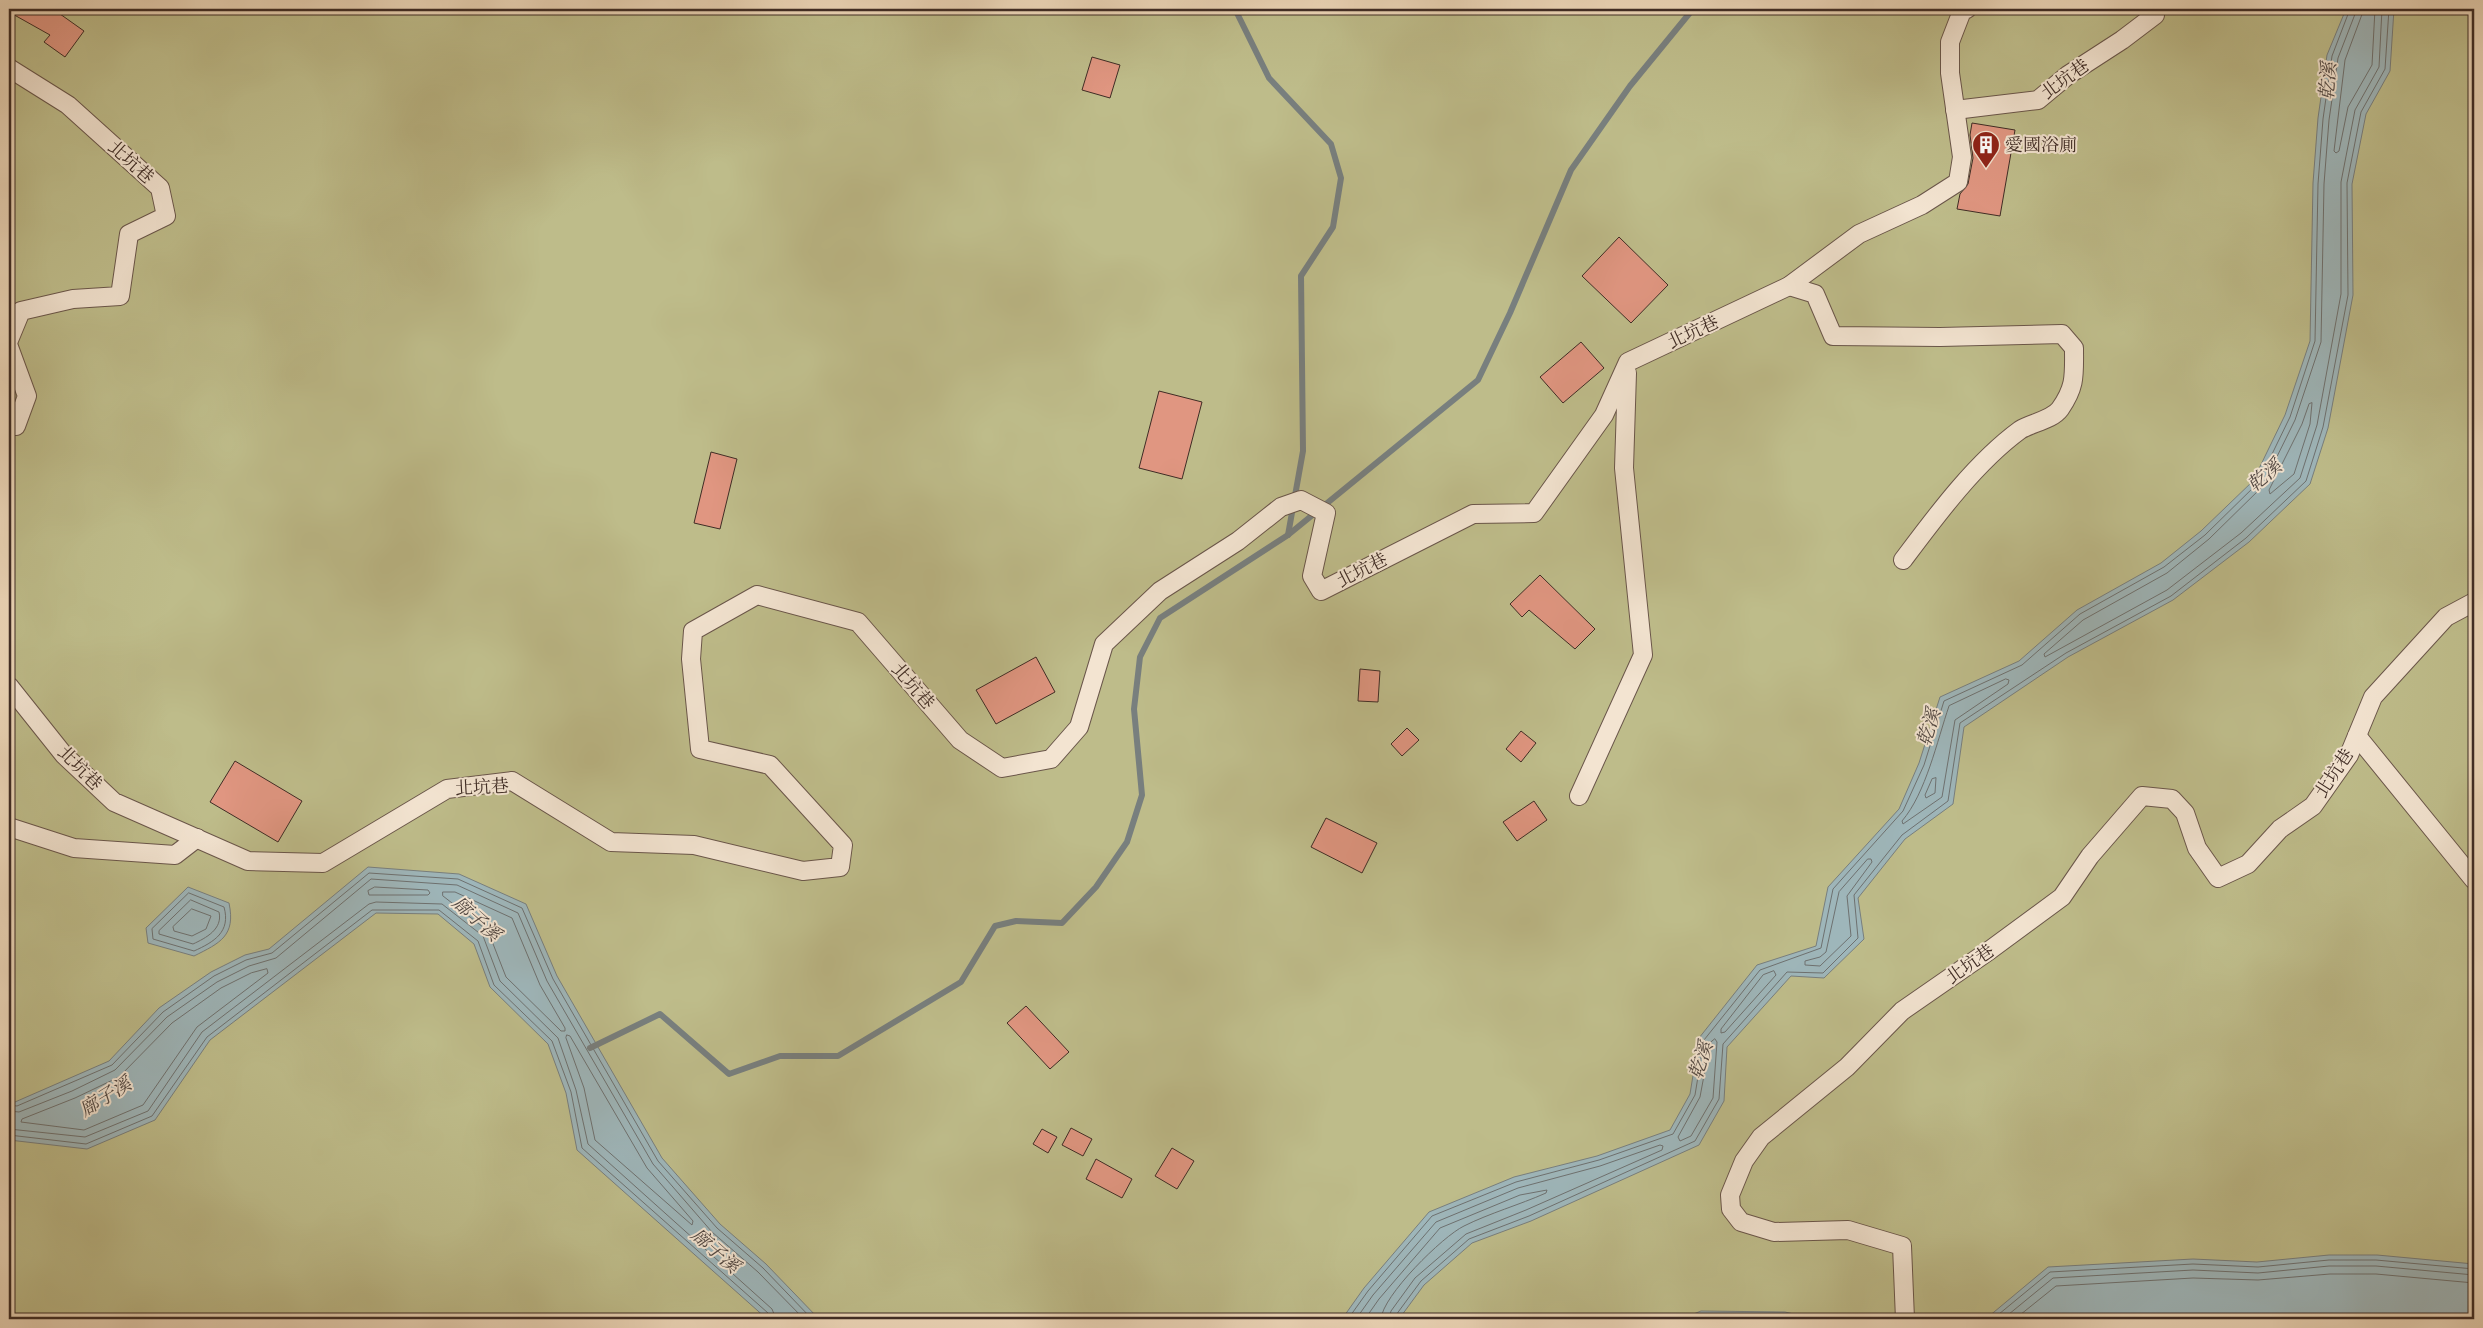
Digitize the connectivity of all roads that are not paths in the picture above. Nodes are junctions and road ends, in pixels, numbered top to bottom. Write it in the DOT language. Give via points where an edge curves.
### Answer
graph roads {
  1 [pos="1967,9"];
  2 [pos="2155,9"];
  3 [pos="9,68"];
  4 [pos="1955,110"];
  5 [pos="1789,286"];
  6 [pos="9,340"];
  7 [pos="9,347"];
  8 [pos="1628,362"];
  9 [pos="9,424"];
  10 [pos="1903,560"];
  11 [pos="2474,602"];
  12 [pos="9,686"];
  13 [pos="2357,736"];
  14 [pos="1580,796"];
  15 [pos="9,827"];
  16 [pos="197,838"];
  17 [pos="2474,880"];
  18 [pos="1905,1319"];
  1 -- 4 [label="street, 北坑巷" via="1962,11 1950,42"];
  2 -- 4 [label="street, 北坑巷" via="2155,15 2068,75 2038,100"];
  3 -- 6 [label="street, 北坑巷" via="68,106 160,188 166,216 129,234 120,296 73,299 21,311"];
  4 -- 5 [label="street, 北坑巷" via="1962,157 1958,182 1922,205 1859,234"];
  5 -- 8 [label="street, 北坑巷"];
  5 -- 10 [label="street" via="1815,294 1832,336 2062,334 2074,348 2074,384 2058,411 2020,430 1981,466 1946,502"];
  7 -- 9 [label="street" via="26,396 16,426"];
  8 -- 14 [label="street" via="1624,468 1643,655"];
  8 -- 16 [label="street, 北坑巷" via="1604,415 1534,513 1473,514 1321,591 1312,576 1326,513 1301,500 1280,507 1238,541 1160,591 1104,644 1079,727 1051,759 1002,768 960,740 858,622 757,595 693,631 691,659 700,749 770,765 843,845 840,867 803,871 694,845 611,842 512,781 446,789 323,863 248,861"];
  11 -- 13 [label="street, 北坑巷" via="2446,617 2373,697"];
  12 -- 16 [label="street, 北坑巷" via="64,755 114,802"];
  13 -- 17 [label="street, 北坑巷"];
  13 -- 18 [label="street, 北坑巷" via="2349,755 2313,806 2280,829 2248,864 2218,878 2198,848 2185,813 2172,799 2142,796 2090,856 2062,897 1902,1012 1846,1066 1761,1137 1744,1161 1730,1195 1731,1209 1741,1222 1774,1232 1848,1230 1902,1246"];
  15 -- 16 [label="street" via="74,848 175,855"];
}
